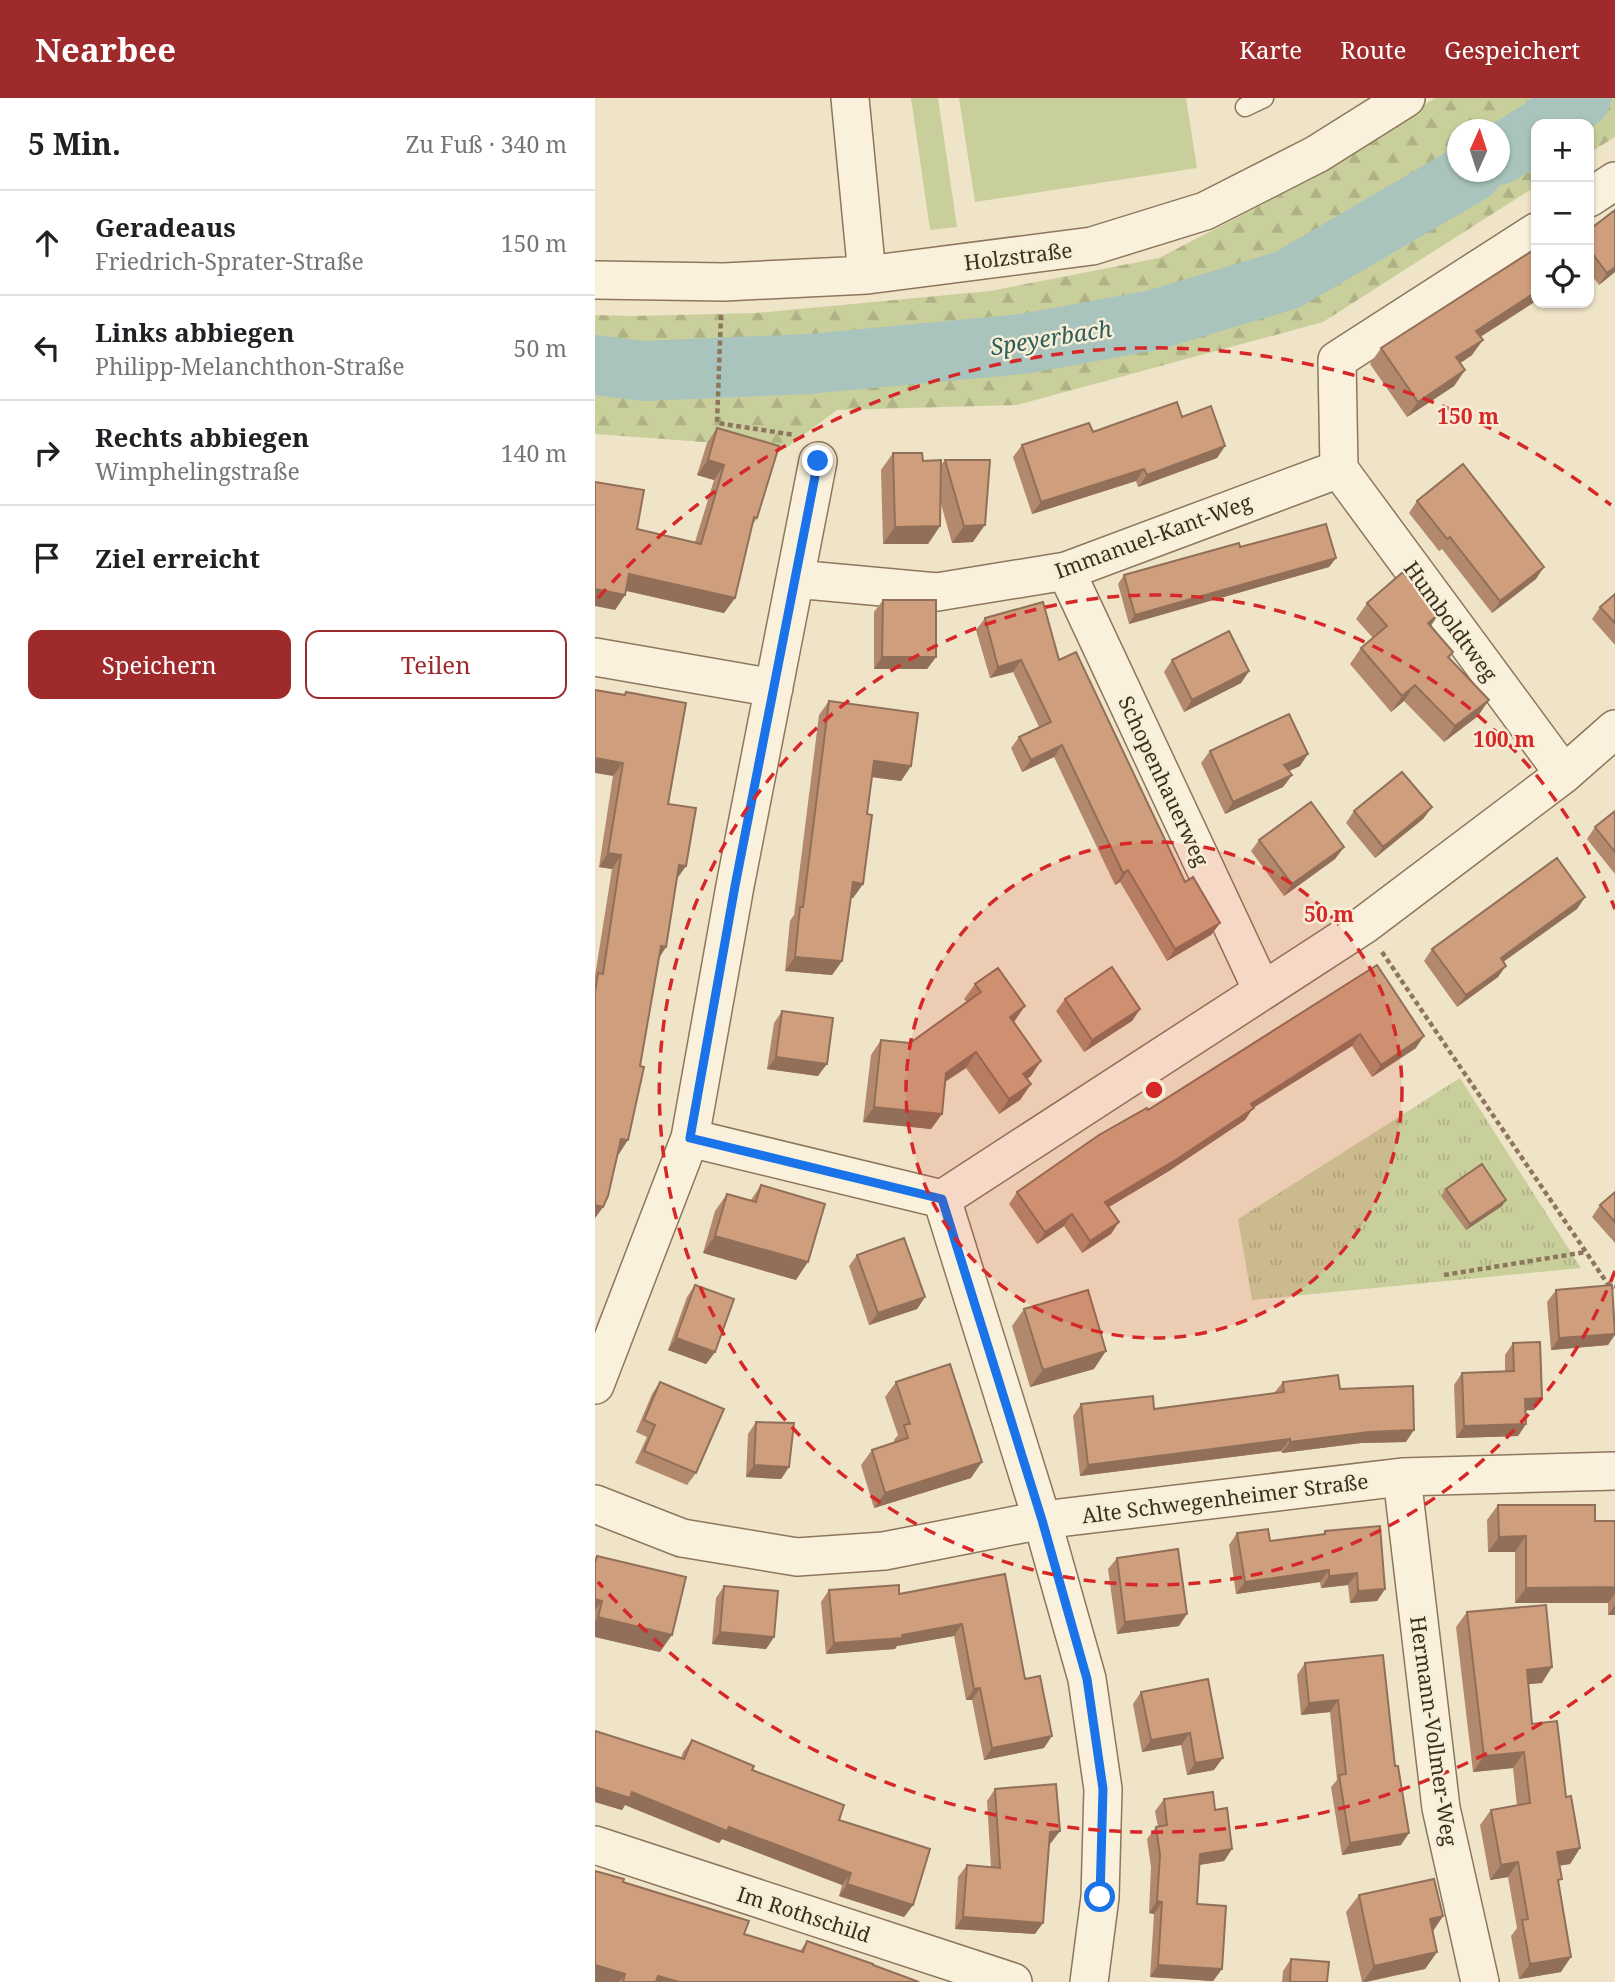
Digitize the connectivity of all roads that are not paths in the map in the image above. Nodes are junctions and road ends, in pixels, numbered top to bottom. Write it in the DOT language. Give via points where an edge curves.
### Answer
graph roads {
  1 [pos="850,98"];
  2 [pos="1264,98"];
  3 [pos="1385,104"];
  4 [pos="1245,107"];
  5 [pos="1615,181"];
  6 [pos="1594,195"];
  7 [pos="1531,235"];
  8 [pos="867,275"];
  9 [pos="595,280"];
  10 [pos="818,461"];
  11 [pos="1339,468"];
  12 [pos="1066,571"];
  13 [pos="795,579"];
  14 [pos="595,657"];
  15 [pos="774,688"];
  16 [pos="1615,729"];
  17 [pos="1564,774"];
  18 [pos="1262,990"];
  19 [pos="690,1138"];
  20 [pos="942,1199"];
  21 [pos="595,1385"];
  22 [pos="1615,1471"];
  23 [pos="1402,1477"];
  24 [pos="595,1504"];
  25 [pos="1042,1520"];
  26 [pos="595,1845"];
  27 [pos="1013,1982"];
  28 [pos="1090,1982"];
  29 [pos="1480,1982"];
  1 -- 8 [label="street"];
  2 -- 4 [label="lane"];
  3 -- 8 [label="street, Holzstraße" via="1317,154 1205,211 1092,246"];
  5 -- 6 [label="street"];
  7 -- 11 [label="street" via="1337,360"];
  8 -- 9 [label="street, Holzstraße" via="724,282"];
  10 -- 13 [label="street"];
  11 -- 12 [label="street, Immanuel-Kant-Weg"];
  11 -- 17 [label="street, Humboldtweg"];
  12 -- 13 [label="street, Immanuel-Kant-Weg" via="937,592"];
  12 -- 18 [label="street, Schopenhauerweg"];
  13 -- 15 [label="street"];
  14 -- 15 [label="street"];
  15 -- 19 [label="street"];
  16 -- 17 [label="street"];
  17 -- 18 [label="street" via="1364,925"];
  18 -- 20 [label="street"];
  19 -- 20 [label="street"];
  19 -- 21 [label="street"];
  20 -- 25 [label="street"];
  22 -- 23 [label="street, Alte Schwegenheimer Straße"];
  23 -- 25 [label="street, Alte Schwegenheimer Straße"];
  23 -- 29 [label="street, Hermann-Vollmer-Weg" via="1441,1808"];
  24 -- 25 [label="street, Alte Schwegenheimer Straße" via="682,1538 797,1557 884,1550"];
  25 -- 28 [label="street" via="1087,1679 1103,1789 1100,1897"];
  26 -- 27 [label="street, Im Rothschild"];
}
